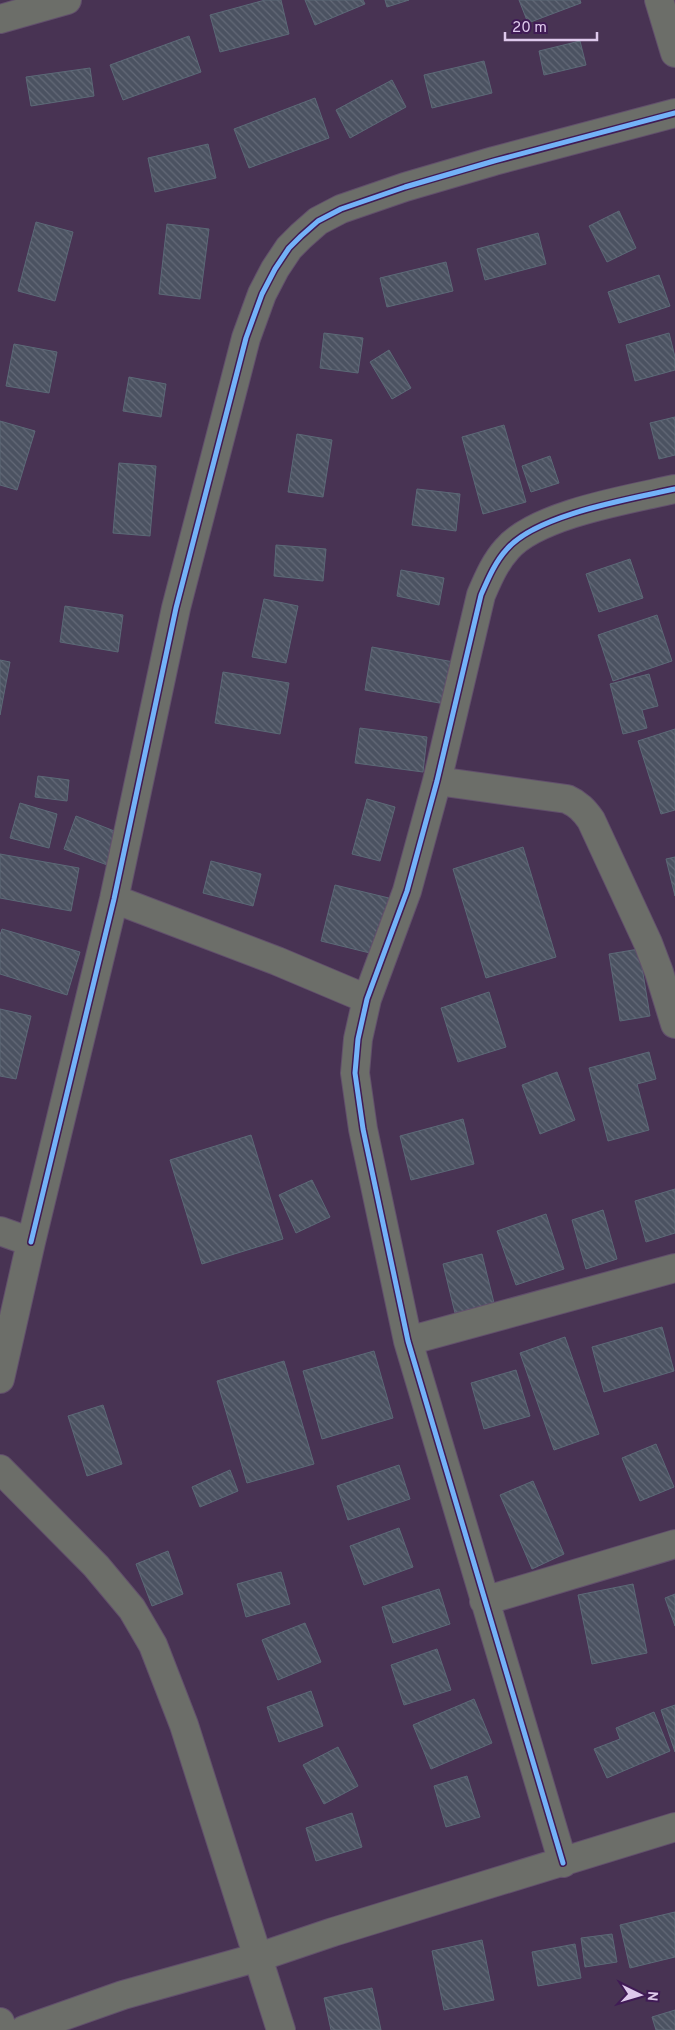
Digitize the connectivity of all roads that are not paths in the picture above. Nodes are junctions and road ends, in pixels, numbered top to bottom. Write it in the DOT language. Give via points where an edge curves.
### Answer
graph roads {
  1 [pos="67,0"];
  2 [pos="659,0"];
  3 [pos="0,19"];
  4 [pos="675,53"];
  5 [pos="675,113"];
  6 [pos="675,489"];
  7 [pos="437,781"];
  8 [pos="114,899"];
  9 [pos="368,999"];
  10 [pos="675,1024"];
  11 [pos="0,1231"];
  12 [pos="31,1242"];
  13 [pos="675,1268"];
  14 [pos="408,1341"];
  15 [pos="0,1379"];
  16 [pos="0,1469"];
  17 [pos="675,1544"];
  18 [pos="484,1601"];
  19 [pos="675,1827"];
  20 [pos="563,1863"];
  21 [pos="259,1957"];
  22 [pos="0,2022"];
  23 [pos="3,2030"];
  24 [pos="24,2030"];
  25 [pos="281,2030"];
  1 -- 3 [label="street"];
  2 -- 4 [label="street"];
  5 -- 8 [label="street" via="494,161 341,209 318,221 289,248 262,294 246,338 176,608"];
  6 -- 7 [label="street" via="583,510 530,531 508,548 493,568 481,596"];
  7 -- 9 [label="street" via="407,891"];
  7 -- 10 [label="street" via="567,799 584,810 648,943"];
  8 -- 9 [label="street"];
  8 -- 12 [label="street"];
  9 -- 14 [label="street" via="358,1039 355,1073 363,1130"];
  11 -- 12 [label="street"];
  12 -- 15 [label="street"];
  13 -- 14 [label="street"];
  14 -- 18 [label="street"];
  16 -- 21 [label="street" via="96,1566 132,1609 153,1645 184,1724"];
  17 -- 18 [label="street"];
  18 -- 20 [label="street"];
  19 -- 20 [label="street"];
  20 -- 21 [label="street"];
  21 -- 24 [label="street" via="123,1995"];
  21 -- 25 [label="street"];
  22 -- 23 [label="street"];
}
